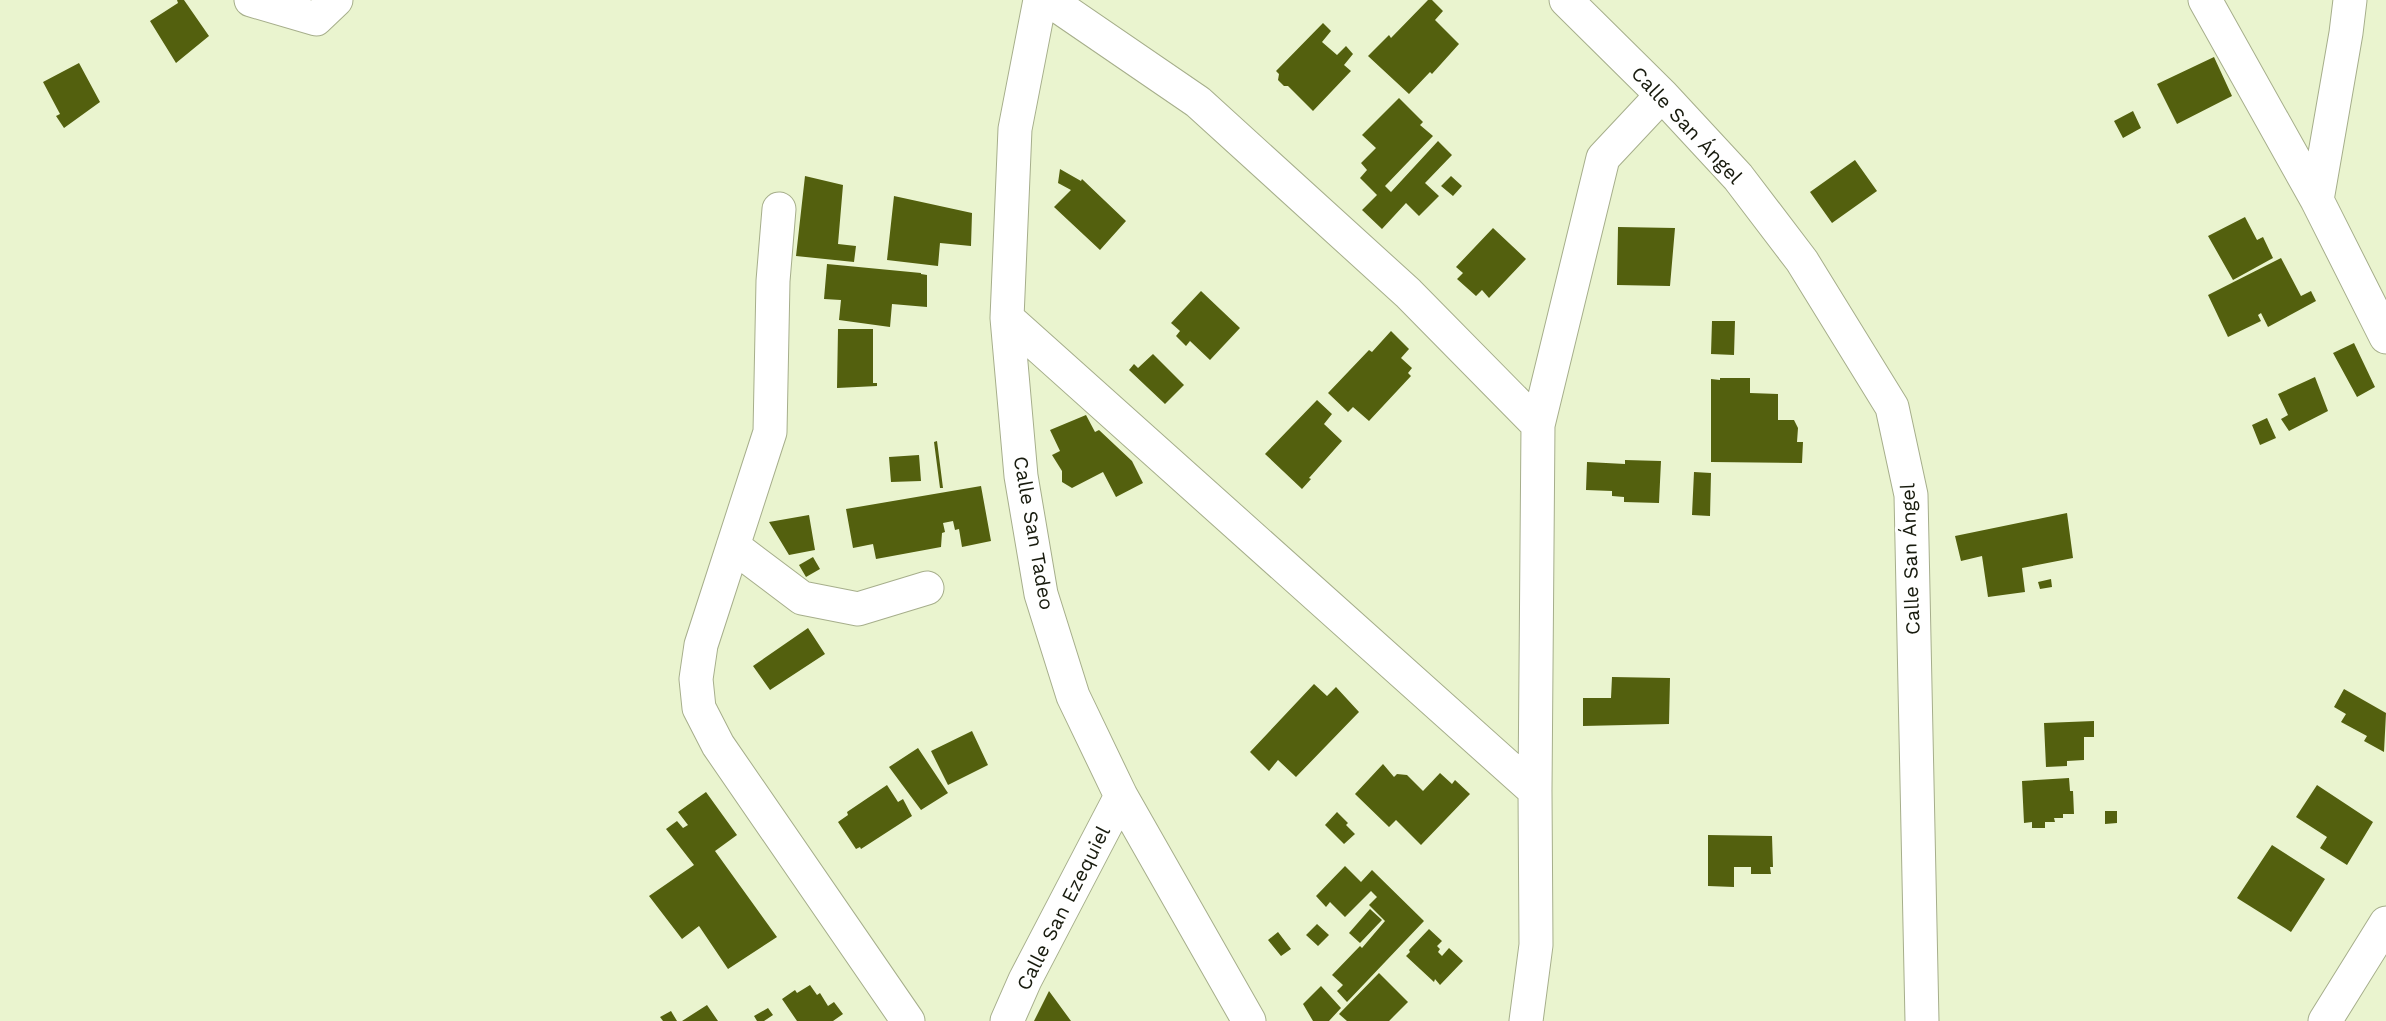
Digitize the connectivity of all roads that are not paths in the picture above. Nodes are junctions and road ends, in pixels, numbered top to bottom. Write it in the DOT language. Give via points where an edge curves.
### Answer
graph roads {
  1 [pos="251,0"];
  2 [pos="1040,0"];
  3 [pos="1049,0"];
  4 [pos="1566,0"];
  5 [pos="2205,0"];
  6 [pos="2350,0"];
  7 [pos="326,9"];
  8 [pos="1662,95"];
  9 [pos="2317,200"];
  10 [pos="779,209"];
  11 [pos="1007,318"];
  12 [pos="2386,337"];
  13 [pos="1538,425"];
  14 [pos="733,546"];
  15 [pos="927,588"];
  16 [pos="1534,791"];
  17 [pos="1121,796"];
  18 [pos="2386,923"];
  19 [pos="908,1021"];
  20 [pos="1007,1021"];
  21 [pos="1249,1021"];
  22 [pos="1526,1021"];
  23 [pos="1922,1021"];
  24 [pos="2325,1021"];
  1 -- 7 [label="street"];
  2 -- 11 [label="street, Calle San Tadeo" via="1015,129"];
  3 -- 13 [label="street" via="1198,102 1408,293"];
  4 -- 8 [label="street, Calle San Ángel"];
  5 -- 9 [label="street"];
  6 -- 9 [label="street"];
  8 -- 13 [label="street" via="1603,158"];
  8 -- 23 [label="street, Calle San Ángel" via="1738,177 1802,261 1892,407 1911,495"];
  9 -- 12 [label="street"];
  10 -- 14 [label="street" via="773,281 770,432"];
  11 -- 16 [label="street"];
  11 -- 17 [label="street, Calle San Tadeo" via="1021,476 1041,594 1073,696"];
  13 -- 16 [label="street"];
  14 -- 15 [label="street" via="802,598 858,609"];
  14 -- 19 [label="street" via="701,645 696,679 699,708 717,745"];
  16 -- 22 [label="street" via="1536,945"];
  17 -- 20 [label="street, Calle San Ezequiel"];
  17 -- 21 [label="street, Calle San Tadeo"];
  18 -- 24 [label="street"];
}
